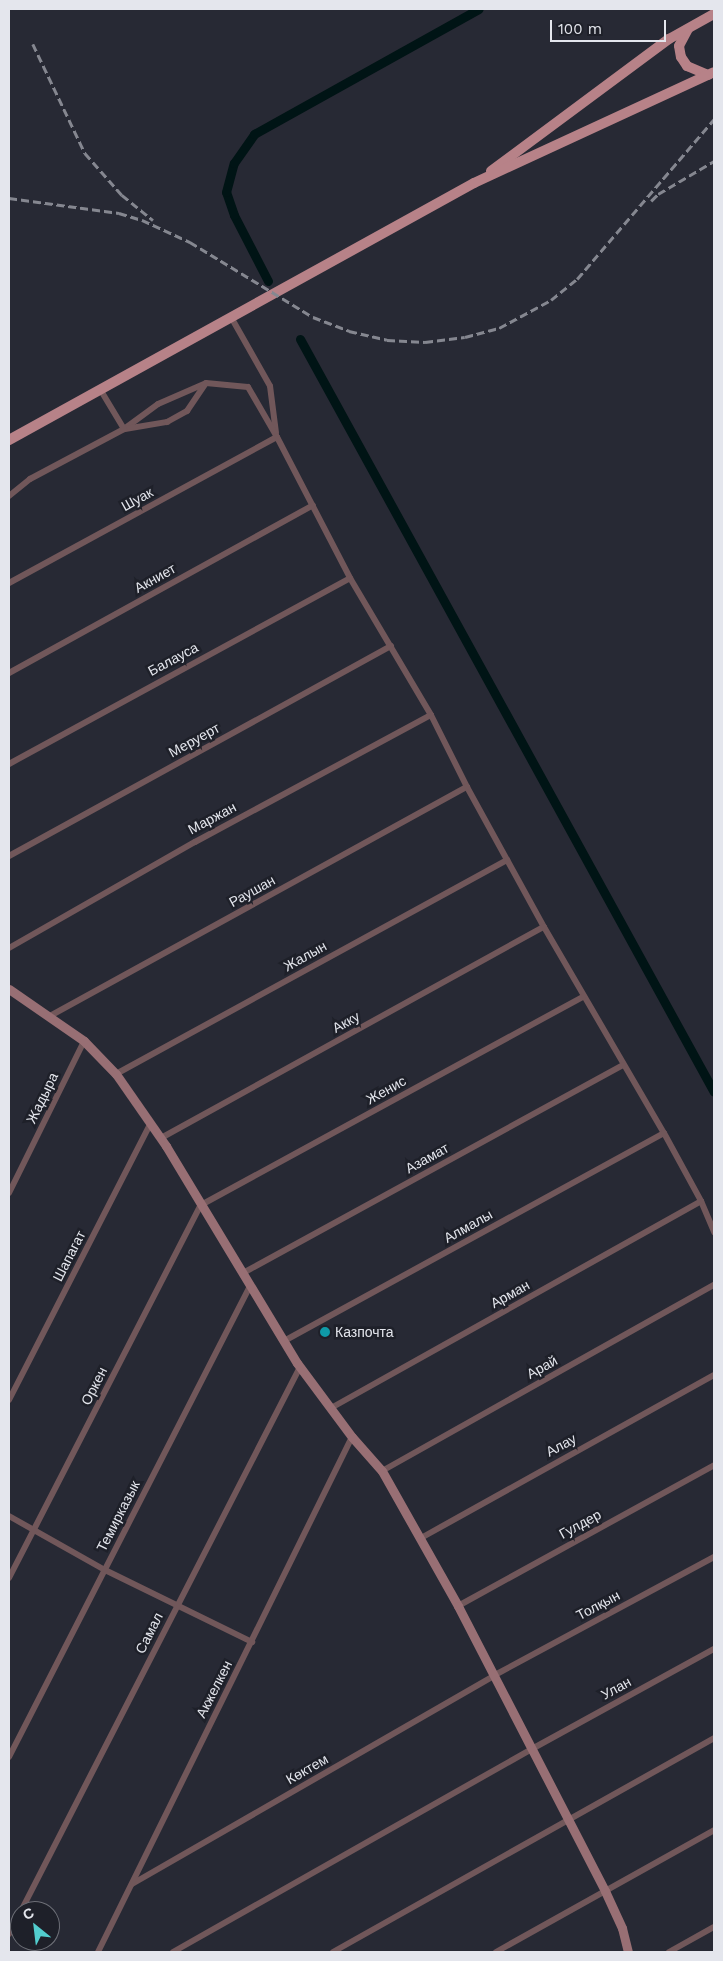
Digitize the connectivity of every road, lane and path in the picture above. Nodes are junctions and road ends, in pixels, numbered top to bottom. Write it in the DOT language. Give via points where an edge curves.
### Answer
graph roads {
  1 [pos="714,14"];
  2 [pos="689,28"];
  3 [pos="711,73"];
  4 [pos="474,183"];
  5 [pos="231,317"];
  6 [pos="206,383"];
  7 [pos="100,389"];
  8 [pos="124,429"];
  9 [pos="277,436"];
  10 [pos="9,440"];
  11 [pos="9,496"];
  12 [pos="313,505"];
  13 [pos="350,578"];
  14 [pos="9,583"];
  15 [pos="391,646"];
  16 [pos="9,673"];
  17 [pos="431,715"];
  18 [pos="9,764"];
  19 [pos="466,787"];
  20 [pos="9,856"];
  21 [pos="507,860"];
  22 [pos="544,927"];
  23 [pos="9,948"];
  24 [pos="9,989"];
  25 [pos="583,997"];
  26 [pos="50,1016"];
  27 [pos="84,1041"];
  28 [pos="623,1065"];
  29 [pos="116,1074"];
  30 [pos="151,1124"];
  31 [pos="664,1133"];
  32 [pos="161,1138"];
  33 [pos="9,1192"];
  34 [pos="701,1201"];
  35 [pos="201,1205"];
  36 [pos="714,1232"];
  37 [pos="243,1273"];
  38 [pos="714,1284"];
  39 [pos="250,1286"];
  40 [pos="284,1341"];
  41 [pos="300,1367"];
  42 [pos="714,1375"];
  43 [pos="9,1400"];
  44 [pos="331,1408"];
  45 [pos="352,1437"];
  46 [pos="714,1465"];
  47 [pos="382,1471"];
  48 [pos="9,1516"];
  49 [pos="34,1529"];
  50 [pos="421,1538"];
  51 [pos="714,1557"];
  52 [pos="105,1570"];
  53 [pos="9,1578"];
  54 [pos="178,1604"];
  55 [pos="458,1606"];
  56 [pos="252,1642"];
  57 [pos="714,1649"];
  58 [pos="493,1676"];
  59 [pos="714,1738"];
  60 [pos="530,1750"];
  61 [pos="9,1757"];
  62 [pos="568,1820"];
  63 [pos="714,1830"];
  64 [pos="132,1884"];
  65 [pos="605,1891"];
  66 [pos="26,1901"];
  67 [pos="714,1927"];
  68 [pos="98,1952"];
  69 [pos="173,1952"];
  70 [pos="333,1952"];
  71 [pos="496,1952"];
  72 [pos="628,1952"];
  73 [pos="669,1952"];
  1 -- 2 [label="main road"];
  2 -- 3 [label="main road" via="679,46 681,57 687,66"];
  2 -- 4 [label="main road"];
  3 -- 4 [label="main road"];
  4 -- 5 [label="main road"];
  5 -- 7 [label="main road"];
  5 -- 9 [label="street" via="270,386"];
  6 -- 8 [label="street" via="158,404"];
  6 -- 8 [label="street" via="187,411 167,422"];
  6 -- 9 [label="street" via="248,387"];
  7 -- 8 [label="street"];
  7 -- 10 [label="main road"];
  8 -- 11 [label="street" via="30,479"];
  9 -- 12 [label="street"];
  9 -- 14 [label="street, Шуак"];
  12 -- 13 [label="street"];
  12 -- 16 [label="street, Акниет"];
  13 -- 15 [label="street"];
  13 -- 18 [label="street, Балауса"];
  15 -- 17 [label="street"];
  15 -- 20 [label="street, Меруерт"];
  17 -- 19 [label="street"];
  17 -- 23 [label="street, Маржан" via="195,842"];
  19 -- 21 [label="street"];
  19 -- 26 [label="street, Раушан"];
  21 -- 22 [label="street"];
  21 -- 29 [label="street, Жалын"];
  22 -- 25 [label="street"];
  22 -- 32 [label="street, Акку"];
  24 -- 26 [label="street"];
  25 -- 28 [label="street"];
  25 -- 35 [label="street, Женис"];
  26 -- 27 [label="street"];
  27 -- 29 [label="street"];
  27 -- 33 [label="street, Жадыра"];
  28 -- 31 [label="street"];
  28 -- 37 [label="street, Азамат"];
  29 -- 30 [label="street"];
  30 -- 32 [label="street"];
  30 -- 43 [label="street, Шапагат"];
  31 -- 34 [label="street"];
  31 -- 40 [label="street, Алмалы"];
  32 -- 35 [label="street"];
  34 -- 36 [label="street"];
  34 -- 44 [label="street, Арман"];
  35 -- 37 [label="street"];
  35 -- 49 [label="street, Оркен"];
  37 -- 39 [label="street"];
  38 -- 47 [label="street, Арай"];
  39 -- 40 [label="street"];
  39 -- 52 [label="street, Темирказык"];
  40 -- 41 [label="street"];
  41 -- 44 [label="street"];
  41 -- 54 [label="street, Самал"];
  42 -- 50 [label="street, Алау"];
  44 -- 45 [label="street"];
  45 -- 47 [label="street"];
  45 -- 56 [label="street, Акжелкен"];
  46 -- 55 [label="street, Гулдер"];
  47 -- 50 [label="street"];
  48 -- 49 [label="street"];
  49 -- 52 [label="street"];
  49 -- 53 [label="street, Оркен"];
  50 -- 55 [label="street"];
  51 -- 58 [label="street, Толқын"];
  52 -- 54 [label="street"];
  52 -- 61 [label="street, Темирказык"];
  54 -- 56 [label="street"];
  54 -- 66 [label="street, Самал"];
  55 -- 58 [label="street"];
  56 -- 64 [label="street, Акжелкен"];
  57 -- 60 [label="street, Улан"];
  58 -- 60 [label="street"];
  58 -- 64 [label="street, Көктем"];
  59 -- 62 [label="street"];
  60 -- 62 [label="street"];
  60 -- 69 [label="street, Улан"];
  62 -- 65 [label="street"];
  62 -- 70 [label="street"];
  63 -- 65 [label="street"];
  64 -- 68 [label="street, Акжелкен"];
  65 -- 71 [label="street"];
  65 -- 72 [label="street" via="622,1928"];
  67 -- 73 [label="street"];
}
